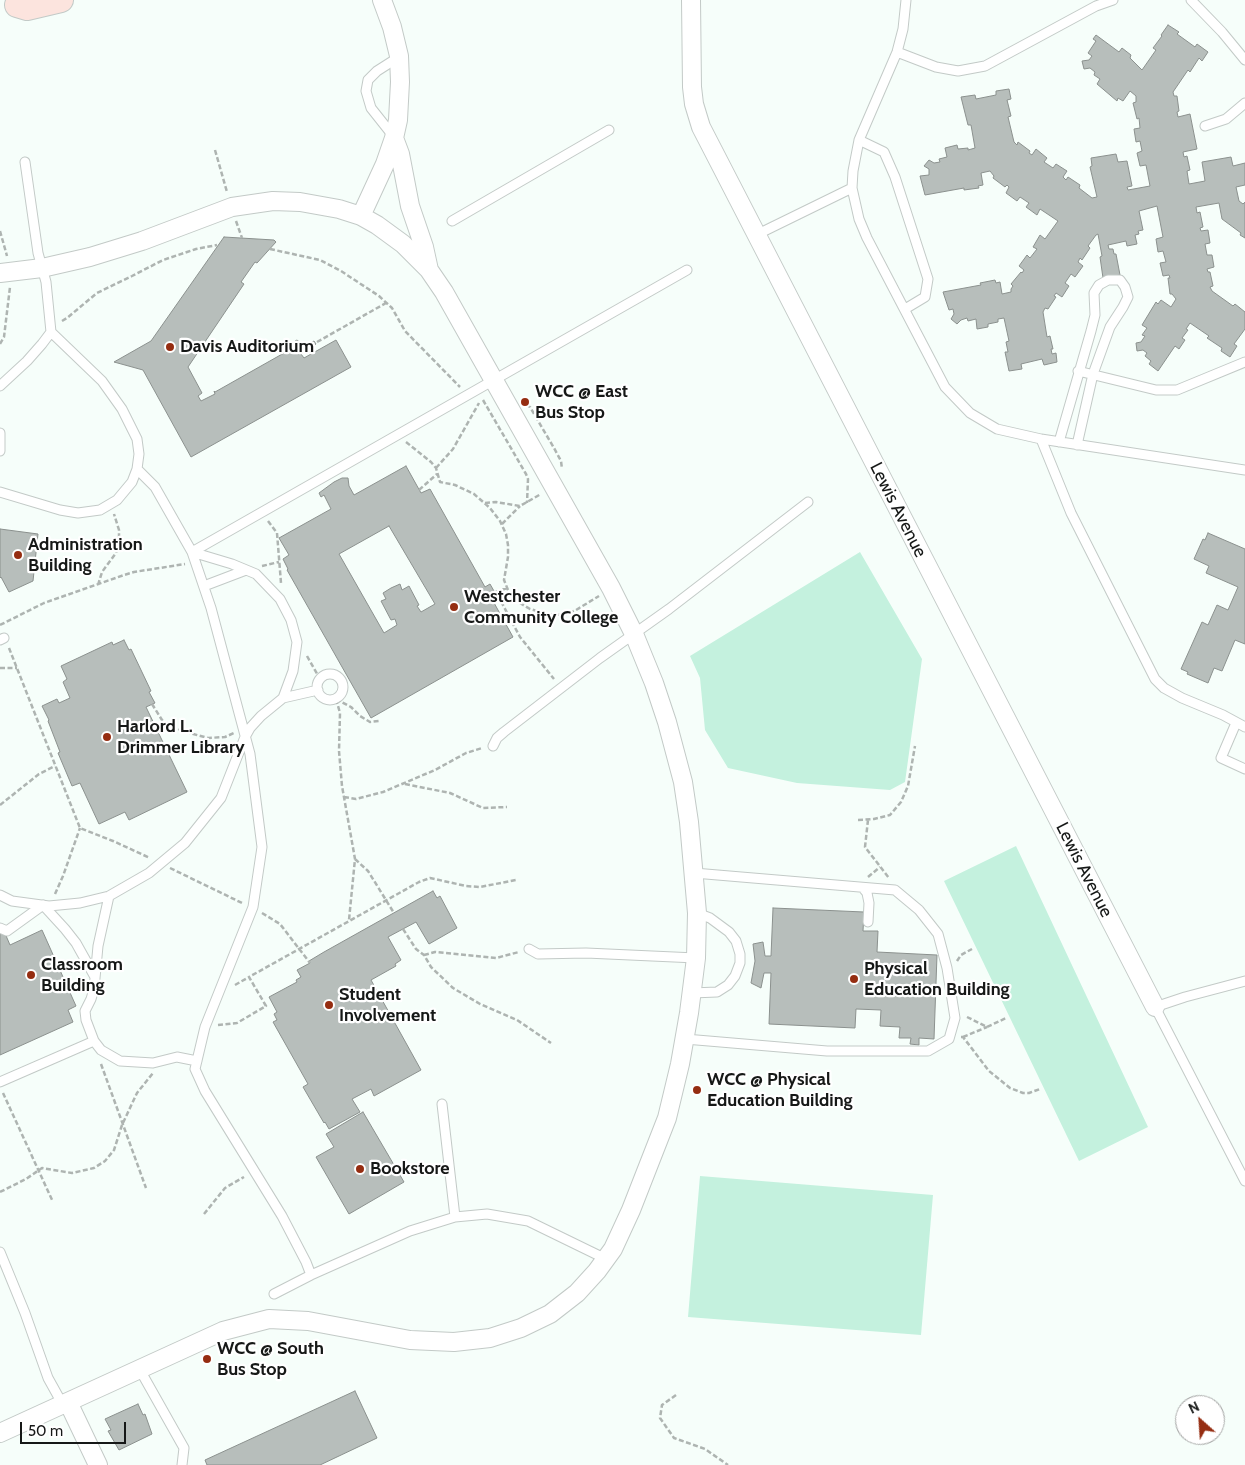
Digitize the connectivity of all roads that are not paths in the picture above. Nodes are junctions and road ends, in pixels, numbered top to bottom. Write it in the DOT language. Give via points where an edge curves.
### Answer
graph roads {
  1 [pos="62,0"];
  2 [pos="382,0"];
  3 [pos="691,0"];
  4 [pos="906,0"];
  5 [pos="1113,0"];
  6 [pos="1191,0"];
  7 [pos="13,5"];
  8 [pos="897,52"];
  9 [pos="399,56"];
  10 [pos="1245,60"];
  11 [pos="1245,103"];
  12 [pos="1206,126"];
  13 [pos="609,130"];
  14 [pos="394,138"];
  15 [pos="859,140"];
  16 [pos="25,162"];
  17 [pos="852,188"];
  18 [pos="361,216"];
  19 [pos="452,221"];
  20 [pos="756,235"];
  21 [pos="42,268"];
  22 [pos="429,270"];
  23 [pos="687,270"];
  24 [pos="7,272"];
  25 [pos="905,309"];
  26 [pos="51,332"];
  27 [pos="1245,362"];
  28 [pos="1078,371"];
  29 [pos="1094,374"];
  30 [pos="493,379"];
  31 [pos="0,386"];
  32 [pos="0,433"];
  33 [pos="1041,439"];
  34 [pos="1059,442"];
  35 [pos="1077,445"];
  36 [pos="0,451"];
  37 [pos="137,469"];
  38 [pos="1245,470"];
  39 [pos="0,492"];
  40 [pos="808,502"];
  41 [pos="192,552"];
  42 [pos="246,570"];
  43 [pos="204,586"];
  44 [pos="634,634"];
  45 [pos="318,690"];
  46 [pos="283,698"];
  47 [pos="1241,725"];
  48 [pos="244,734"];
  49 [pos="493,746"];
  50 [pos="1245,769"];
  51 [pos="694,873"];
  52 [pos="863,888"];
  53 [pos="0,895"];
  54 [pos="110,896"];
  55 [pos="46,905"];
  56 [pos="697,913"];
  57 [pos="868,922"];
  58 [pos="0,928"];
  59 [pos="529,949"];
  60 [pos="696,958"];
  61 [pos="95,978"];
  62 [pos="1245,981"];
  63 [pos="692,993"];
  64 [pos="1155,1008"];
  65 [pos="686,1039"];
  66 [pos="94,1041"];
  67 [pos="197,1061"];
  68 [pos="0,1082"];
  69 [pos="442,1104"];
  70 [pos="1245,1181"];
  71 [pos="455,1217"];
  72 [pos="0,1252"];
  73 [pos="606,1259"];
  74 [pos="311,1275"];
  75 [pos="274,1294"];
  76 [pos="140,1370"];
  77 [pos="66,1404"];
  78 [pos="1,1431"];
  79 [pos="98,1465"];
  80 [pos="182,1465"];
  1 -- 7 [label="main road" via="27,8"];
  2 -- 9 [label="street"];
  3 -- 20 [label="street, Lewis Avenue" via="694,104 701,127"];
  4 -- 8 [label="lane"];
  5 -- 8 [label="lane" via="985,66 958,71 936,67"];
  6 -- 10 [label="lane"];
  8 -- 15 [label="lane"];
  9 -- 14 [label="street" via="400,102"];
  9 -- 14 [label="lane" via="368,80 366,91 371,108"];
  11 -- 12 [label="lane" via="1226,119"];
  13 -- 19 [label="lane"];
  14 -- 18 [label="street"];
  14 -- 22 [label="street"];
  15 -- 17 [label="lane"];
  15 -- 25 [label="lane" via="884,152 928,279 925,297"];
  16 -- 21 [label="lane"];
  17 -- 20 [label="lane"];
  17 -- 25 [label="lane" via="867,238"];
  18 -- 21 [label="street" via="300,202 273,201 232,207 142,241"];
  18 -- 22 [label="street" via="403,244"];
  20 -- 64 [label="street, Lewis Avenue"];
  21 -- 24 [label="street"];
  21 -- 26 [label="lane"];
  22 -- 30 [label="street"];
  23 -- 30 [label="lane"];
  25 -- 33 [label="lane" via="945,387 970,412 998,429"];
  26 -- 31 [label="lane"];
  26 -- 37 [label="lane" via="102,381 122,409 137,439"];
  27 -- 29 [label="lane" via="1177,390 1156,390"];
  28 -- 29 [label="lane"];
  28 -- 29 [label="lane" via="1092,331 1094,294 1099,285 1108,280 1120,280 1128,297 1110,327"];
  28 -- 34 [label="lane"];
  29 -- 35 [label="lane"];
  30 -- 41 [label="lane"];
  30 -- 44 [label="street"];
  32 -- 36 [label="lane"];
  33 -- 34 [label="lane"];
  33 -- 47 [label="lane" via="1071,514 1154,679 1182,698"];
  34 -- 35 [label="lane"];
  35 -- 38 [label="lane"];
  37 -- 39 [label="lane" via="132,482 117,500 100,510 78,513 60,510"];
  37 -- 41 [label="lane" via="155,487"];
  40 -- 44 [label="lane"];
  41 -- 42 [label="lane"];
  41 -- 43 [label="lane"];
  42 -- 43 [label="lane"];
  42 -- 46 [label="lane" via="256,574 280,599 291,620 297,642 293,671"];
  43 -- 48 [label="lane"];
  44 -- 49 [label="lane" via="497,738"];
  44 -- 51 [label="street" via="667,722 683,782"];
  45 -- 45 [label="lane" via="323,676 331,674 342,681 343,689 336,699 325,699"];
  45 -- 46 [label="lane"];
  46 -- 48 [label="lane"];
  47 -- 50 [label="lane" via="1220,758"];
  48 -- 54 [label="lane" via="221,798 185,843 148,873"];
  48 -- 67 [label="lane" via="250,754 262,847 253,907 206,1027"];
  51 -- 52 [label="lane"];
  51 -- 56 [label="street"];
  52 -- 57 [label="lane" via="869,903"];
  52 -- 65 [label="lane" via="895,890 920,910 938,934 955,1018 949,1039 928,1051 827,1050"];
  53 -- 55 [label="lane" via="12,901"];
  54 -- 55 [label="lane" via="80,903"];
  54 -- 61 [label="lane" via="98,946"];
  55 -- 58 [label="lane" via="7,931"];
  55 -- 61 [label="lane" via="66,928"];
  56 -- 60 [label="street"];
  56 -- 63 [label="lane" via="710,918 736,941 740,963 728,986 717,992"];
  59 -- 60 [label="lane" via="538,954"];
  60 -- 63 [label="street"];
  61 -- 66 [label="lane" via="93,994 84,1011"];
  62 -- 64 [label="lane"];
  63 -- 65 [label="street"];
  64 -- 70 [label="lane"];
  65 -- 73 [label="street" via="667,1118 631,1210 614,1249"];
  66 -- 67 [label="lane" via="100,1050 120,1061 153,1063 177,1057"];
  66 -- 68 [label="lane"];
  67 -- 74 [label="lane" via="195,1070 205,1091 282,1216"];
  69 -- 71 [label="lane"];
  71 -- 73 [label="lane" via="487,1214 528,1221"];
  71 -- 74 [label="lane" via="410,1231"];
  72 -- 77 [label="lane" via="48,1378"];
  73 -- 76 [label="street" via="577,1293 550,1314 490,1338 454,1342 410,1340 308,1321 269,1319 223,1331"];
  74 -- 75 [label="lane"];
  76 -- 77 [label="street"];
  76 -- 80 [label="lane" via="184,1448"];
  77 -- 78 [label="street"];
  77 -- 79 [label="street"];
}
